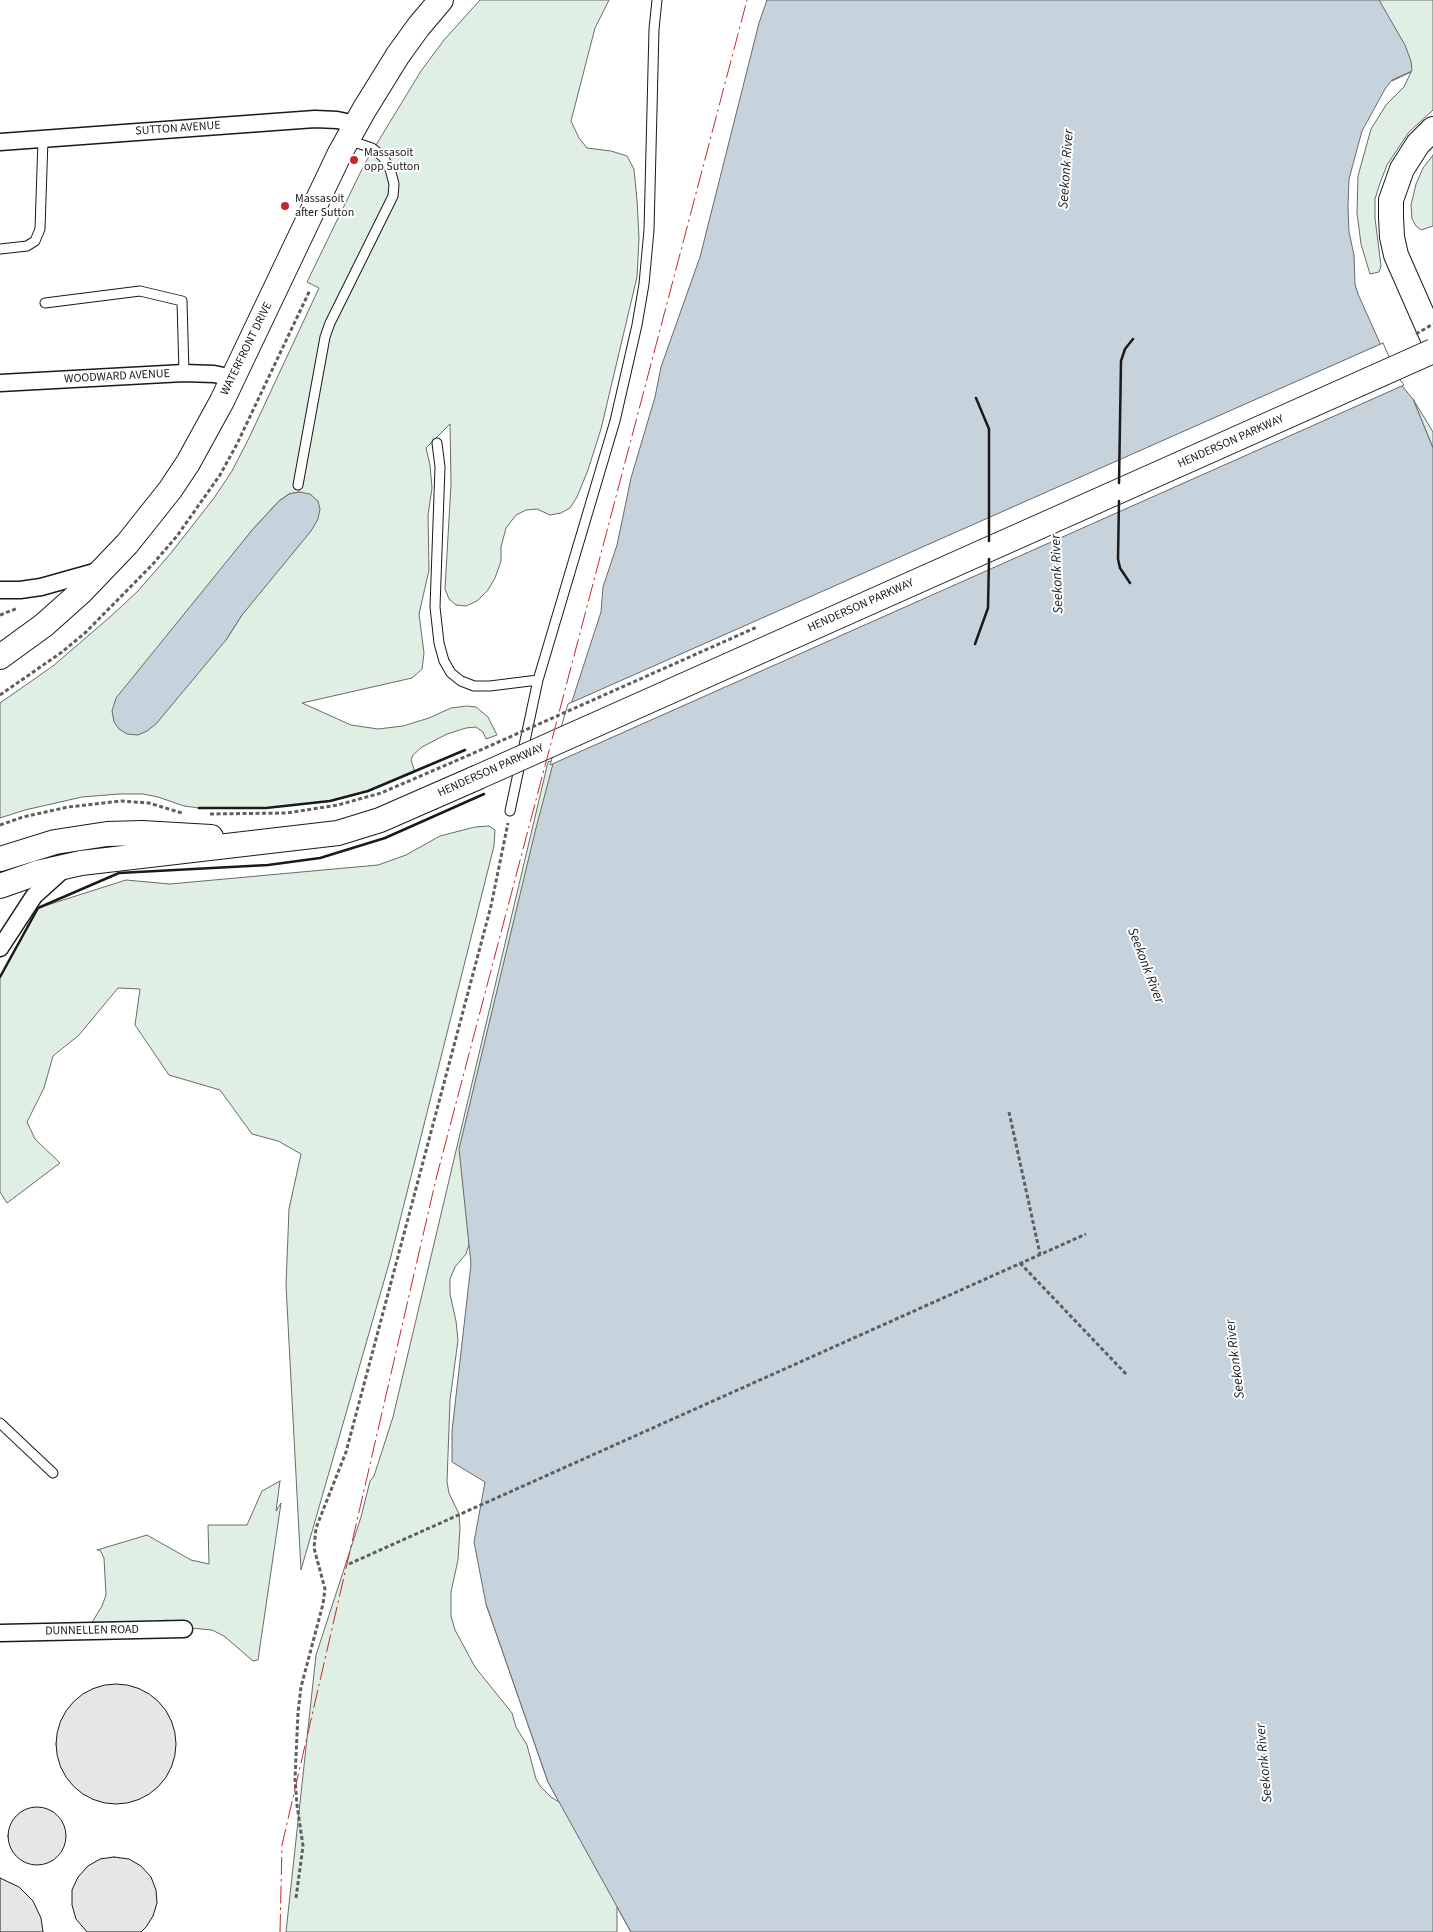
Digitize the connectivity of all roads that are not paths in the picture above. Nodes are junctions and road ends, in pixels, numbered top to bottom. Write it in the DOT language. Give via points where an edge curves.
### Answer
graph roads {
  1 [pos="422,0"];
  2 [pos="441,0"];
  3 [pos="657,0"];
  4 [pos="398,55"];
  5 [pos="1433,129"];
  6 [pos="352,132"];
  7 [pos="43,139"];
  8 [pos="0,142"];
  9 [pos="0,248"];
  10 [pos="45,303"];
  11 [pos="1433,339"];
  12 [pos="1433,351"];
  13 [pos="184,373"];
  14 [pos="233,378"];
  15 [pos="0,383"];
  16 [pos="437,443"];
  17 [pos="298,485"];
  18 [pos="105,568"];
  19 [pos="0,590"];
  20 [pos="0,657"];
  21 [pos="538,680"];
  22 [pos="510,811"];
  23 [pos="283,840"];
  24 [pos="3,857"];
  25 [pos="70,865"];
  26 [pos="0,886"];
  27 [pos="0,948"];
  28 [pos="0,1422"];
  29 [pos="53,1473"];
  30 [pos="184,1629"];
  31 [pos="0,1633"];
  1 -- 4 [label="main road" via="400,34"];
  2 -- 4 [label="main road, WATERFRONT DRIVE"];
  3 -- 21 [label="lane" via="649,230 637,325 615,421"];
  4 -- 6 [label="main road, WATERFRONT DRIVE"];
  5 -- 11 [label="main road" via="1402,168 1391,200 1391,218 1396,255"];
  6 -- 7 [label="street, SUTTON AVENUE" via="337,120 315,119"];
  6 -- 14 [label="main road, WATERFRONT DRIVE"];
  6 -- 17 [label="lane" via="383,157 394,184 393,196 325,337"];
  7 -- 8 [label="street, SUTTON AVENUE"];
  7 -- 9 [label="lane" via="40,229 36,241 27,246"];
  10 -- 13 [label="lane" via="140,291 182,301"];
  12 -- 23 [label="main road, HENDERSON PARKWAY, bridge" via="472,767 411,807 338,833"];
  13 -- 14 [label="street, WOODWARD AVENUE"];
  13 -- 15 [label="street, WOODWARD AVENUE"];
  14 -- 18 [label="main road, WATERFRONT DRIVE" via="170,490"];
  16 -- 21 [label="lane" via="440,467 435,607 444,661 451,673 474,686"];
  18 -- 19 [label="street" via="42,587"];
  18 -- 20 [label="main road, WATERFRONT DRIVE" via="56,615"];
  21 -- 22 [label="lane"];
  23 -- 24 [label="main road, HENDERSON PARKWAY" via="116,834 73,838"];
  23 -- 25 [label="main road, HENDERSON PARKWAY"];
  25 -- 26 [label="main road, HENDERSON PARKWAY"];
  25 -- 27 [label="street" via="34,896"];
  28 -- 29 [label="lane"];
  30 -- 31 [label="street, DUNNELLEN ROAD"];
}
